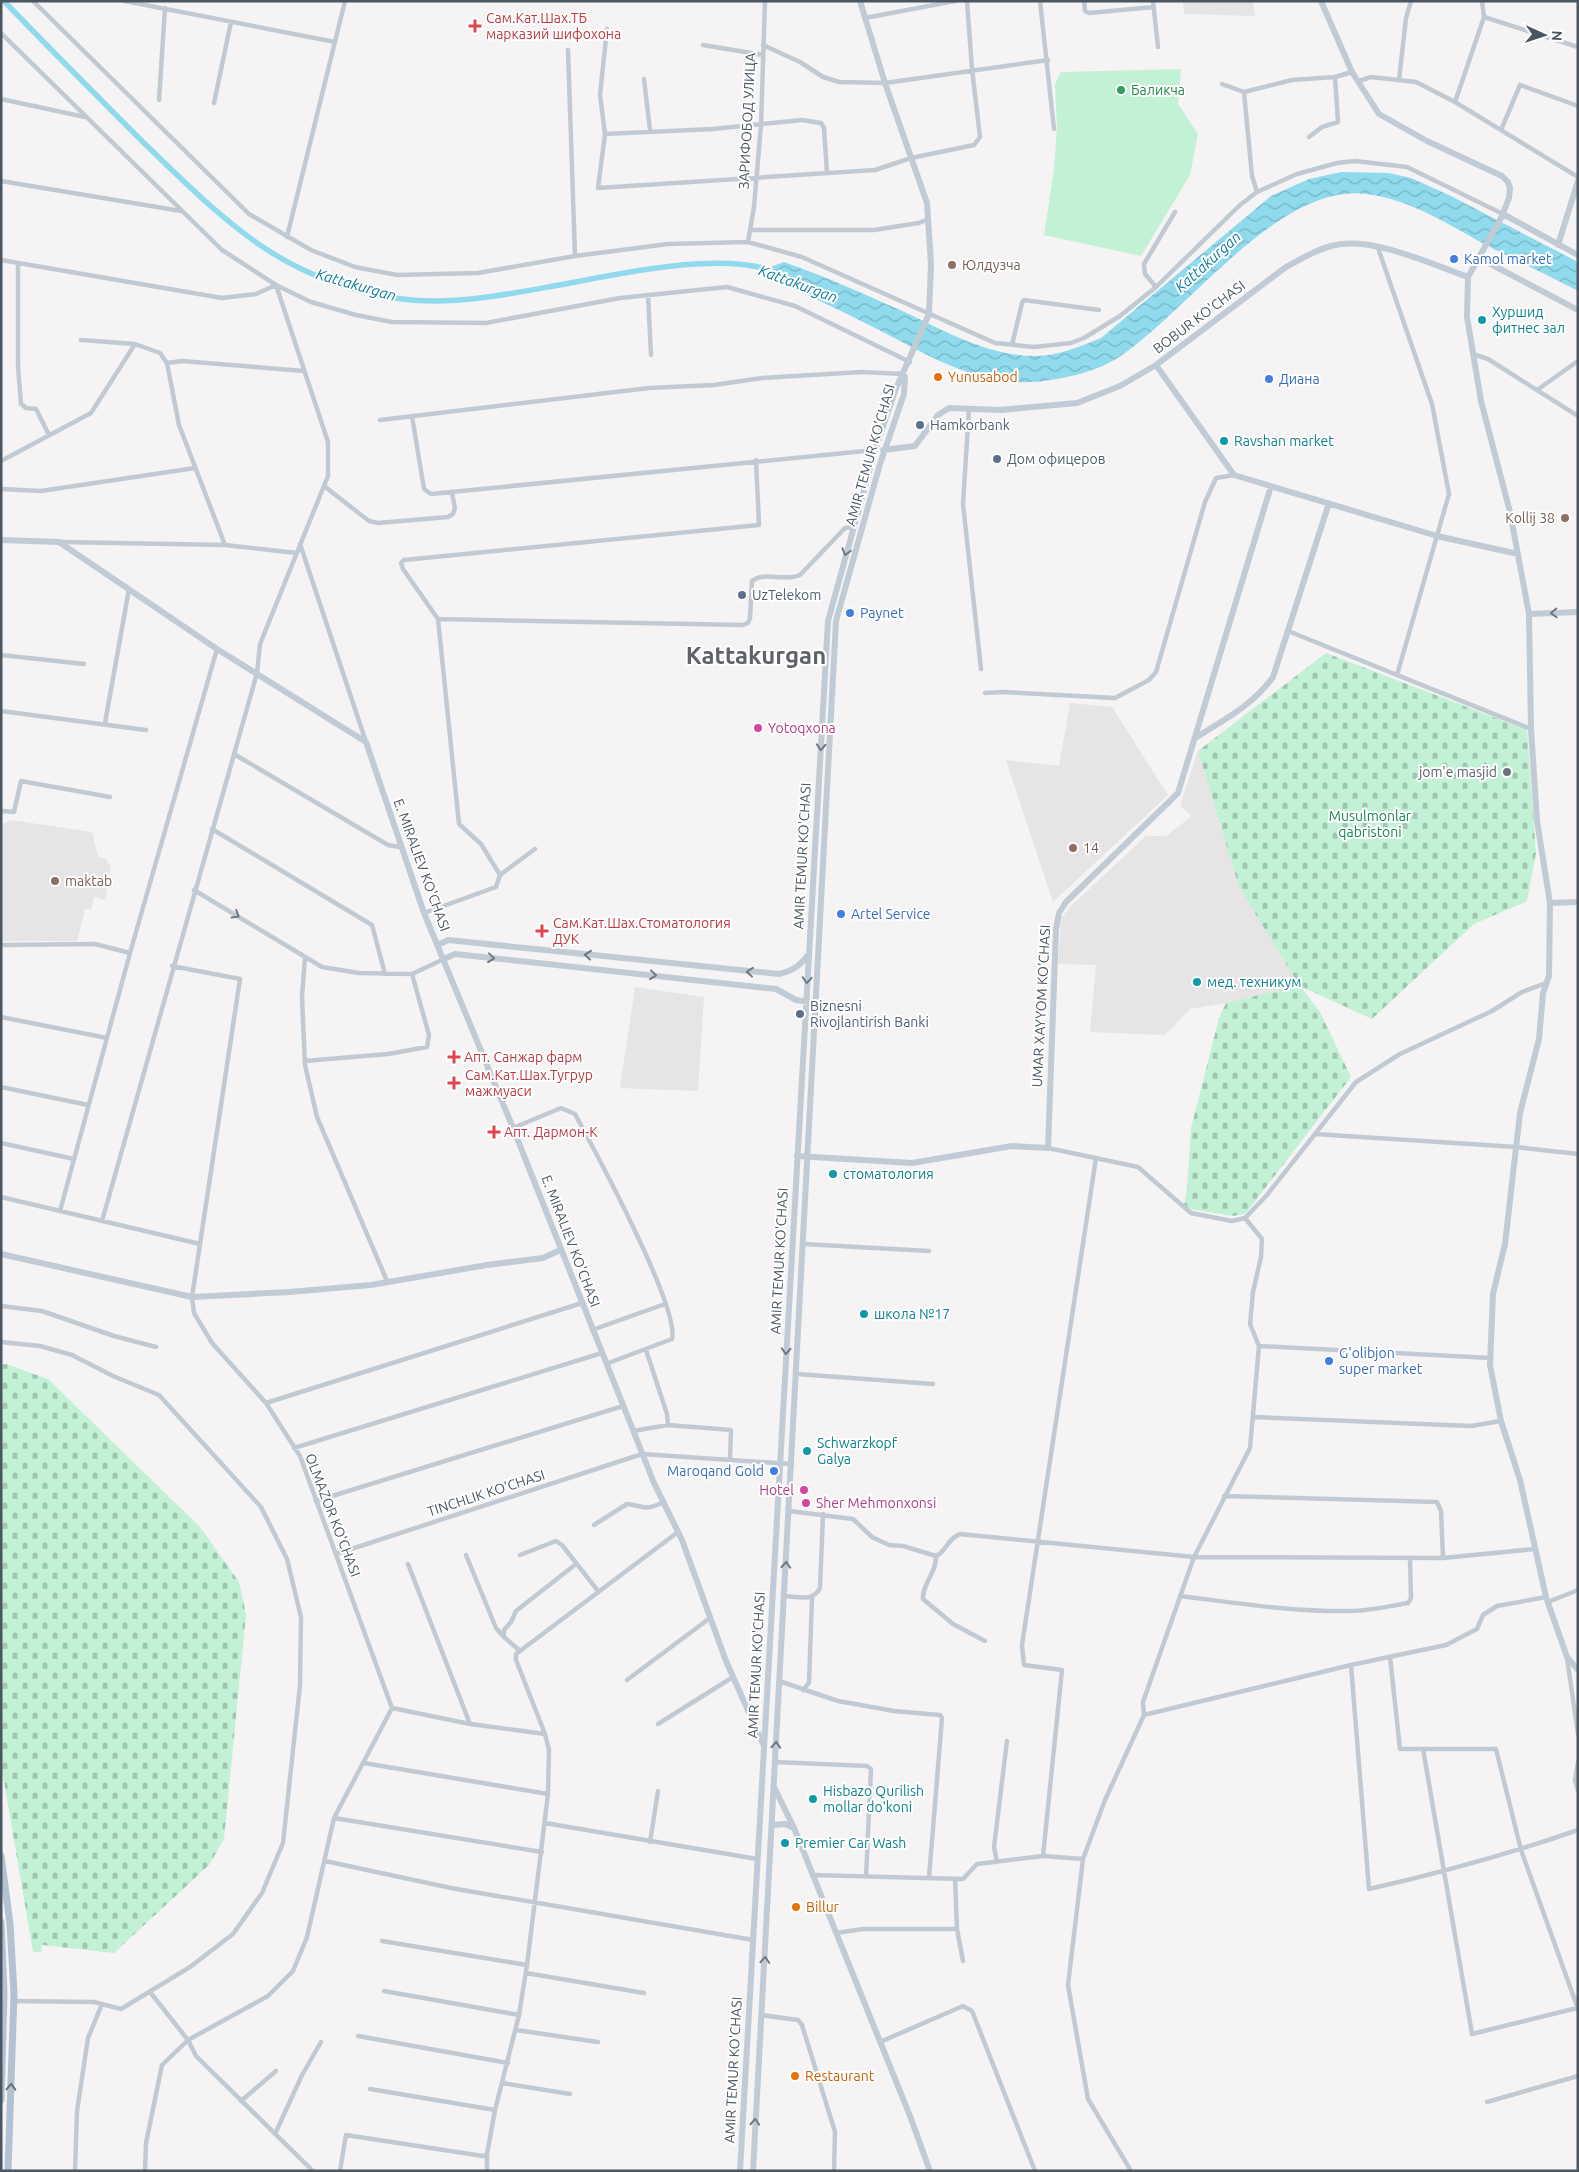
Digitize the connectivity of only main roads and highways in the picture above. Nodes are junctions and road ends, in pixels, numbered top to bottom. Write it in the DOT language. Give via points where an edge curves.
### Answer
graph roads {
  1 [pos="1,1856"];
  2 [pos="1,1922"];
  3 [pos="1,2100"];
  4 [pos="8,2171"];
  4 -- 1 [label="main road, one-way" via="14,2001 10,1924"];
  2 -- 3 [label="main road" via="4,1994"];
}
